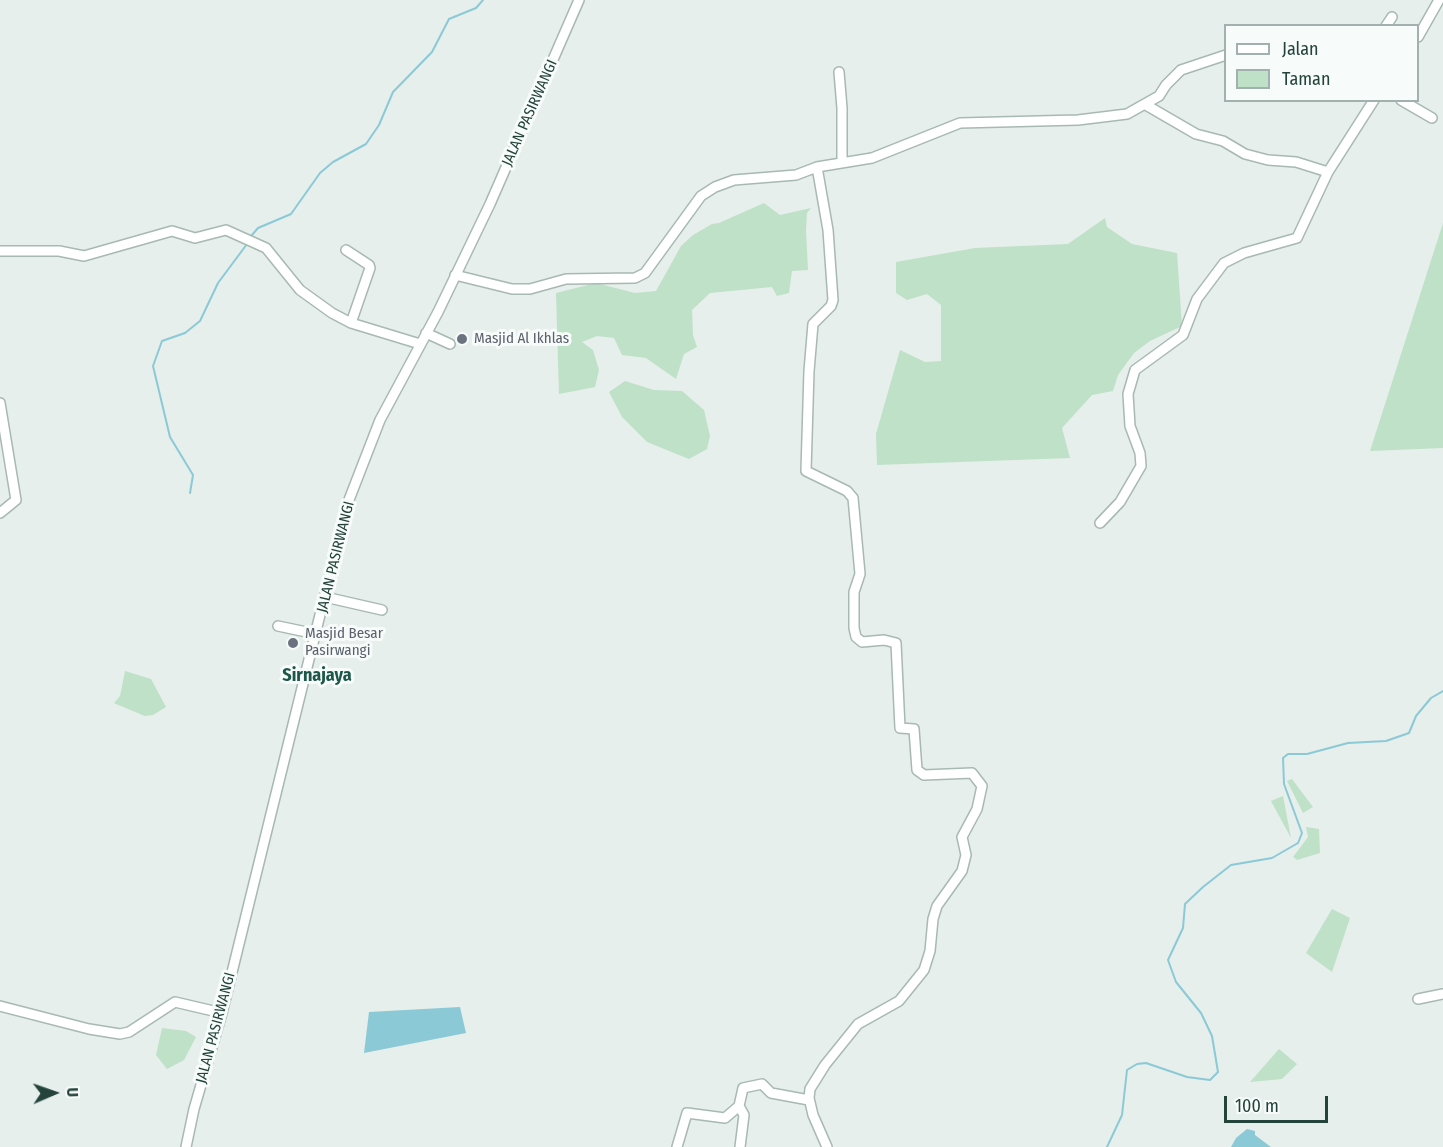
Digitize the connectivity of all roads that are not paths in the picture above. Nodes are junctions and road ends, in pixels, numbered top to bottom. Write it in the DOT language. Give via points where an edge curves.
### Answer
graph roads {
  1 [pos="579,0"];
  2 [pos="1439,0"];
  3 [pos="1392,17"];
  4 [pos="1387,24"];
  5 [pos="1419,35"];
  6 [pos="1224,56"];
  7 [pos="839,72"];
  8 [pos="1373,102"];
  9 [pos="1404,102"];
  10 [pos="1146,105"];
  11 [pos="1432,118"];
  12 [pos="842,163"];
  13 [pos="817,167"];
  14 [pos="1328,172"];
  15 [pos="346,250"];
  16 [pos="0,252"];
  17 [pos="455,275"];
  18 [pos="351,323"];
  19 [pos="426,333"];
  20 [pos="420,344"];
  21 [pos="450,344"];
  22 [pos="0,402"];
  23 [pos="0,513"];
  24 [pos="1100,524"];
  25 [pos="325,597"];
  26 [pos="382,610"];
  27 [pos="278,626"];
  28 [pos="316,634"];
  29 [pos="1443,994"];
  30 [pos="1418,999"];
  31 [pos="0,1006"];
  32 [pos="222,1013"];
  33 [pos="809,1100"];
  34 [pos="739,1106"];
  35 [pos="186,1147"];
  36 [pos="677,1147"];
  37 [pos="740,1147"];
  38 [pos="827,1147"];
  1 -- 17 [label="street, JALAN PASIRWANGI"];
  2 -- 5 [label="street"];
  3 -- 4 [label="street"];
  6 -- 10 [label="street" via="1181,70 1160,96"];
  7 -- 12 [label="street"];
  8 -- 14 [label="street"];
  9 -- 11 [label="street"];
  10 -- 12 [label="street" via="1127,114 1078,120 960,123 903,147"];
  10 -- 14 [label="street" via="1196,134 1223,141 1245,154"];
  12 -- 13 [label="street"];
  13 -- 17 [label="street" via="796,175 734,180 715,187 693,206 645,273 635,278 566,279 530,289 512,289"];
  13 -- 33 [label="street" via="828,230 832,300 813,324 806,471 847,491 853,498 860,574 854,592 856,637 862,642 896,643 900,728 914,729 916,770 924,776 972,773 982,786 977,809 962,837 966,855 962,871 937,906 924,970 900,1001 858,1024 816,1078"];
  14 -- 24 [label="street" via="1297,238 1224,263 1197,299 1183,335 1135,370 1128,387 1130,426 1141,466 1120,502"];
  15 -- 18 [label="street" via="370,268"];
  16 -- 18 [label="street" via="59,251 84,256 172,231 195,238 226,230 266,248 300,290"];
  17 -- 19 [label="street, JALAN PASIRWANGI"];
  18 -- 20 [label="street"];
  19 -- 20 [label="street, JALAN PASIRWANGI"];
  19 -- 21 [label="street"];
  20 -- 25 [label="street, JALAN PASIRWANGI" via="380,420 355,483"];
  22 -- 23 [label="street" via="16,500"];
  25 -- 26 [label="street"];
  25 -- 28 [label="street, JALAN PASIRWANGI"];
  27 -- 28 [label="street"];
  28 -- 32 [label="street, JALAN PASIRWANGI"];
  29 -- 30 [label="street"];
  31 -- 32 [label="street" via="120,1034 175,1002"];
  32 -- 35 [label="street, JALAN PASIRWANGI"];
  33 -- 34 [label="street" via="771,1093 760,1083 743,1088"];
  33 -- 38 [label="street"];
  34 -- 36 [label="street" via="723,1119 687,1113"];
  34 -- 37 [label="street" via="744,1116"];
}
